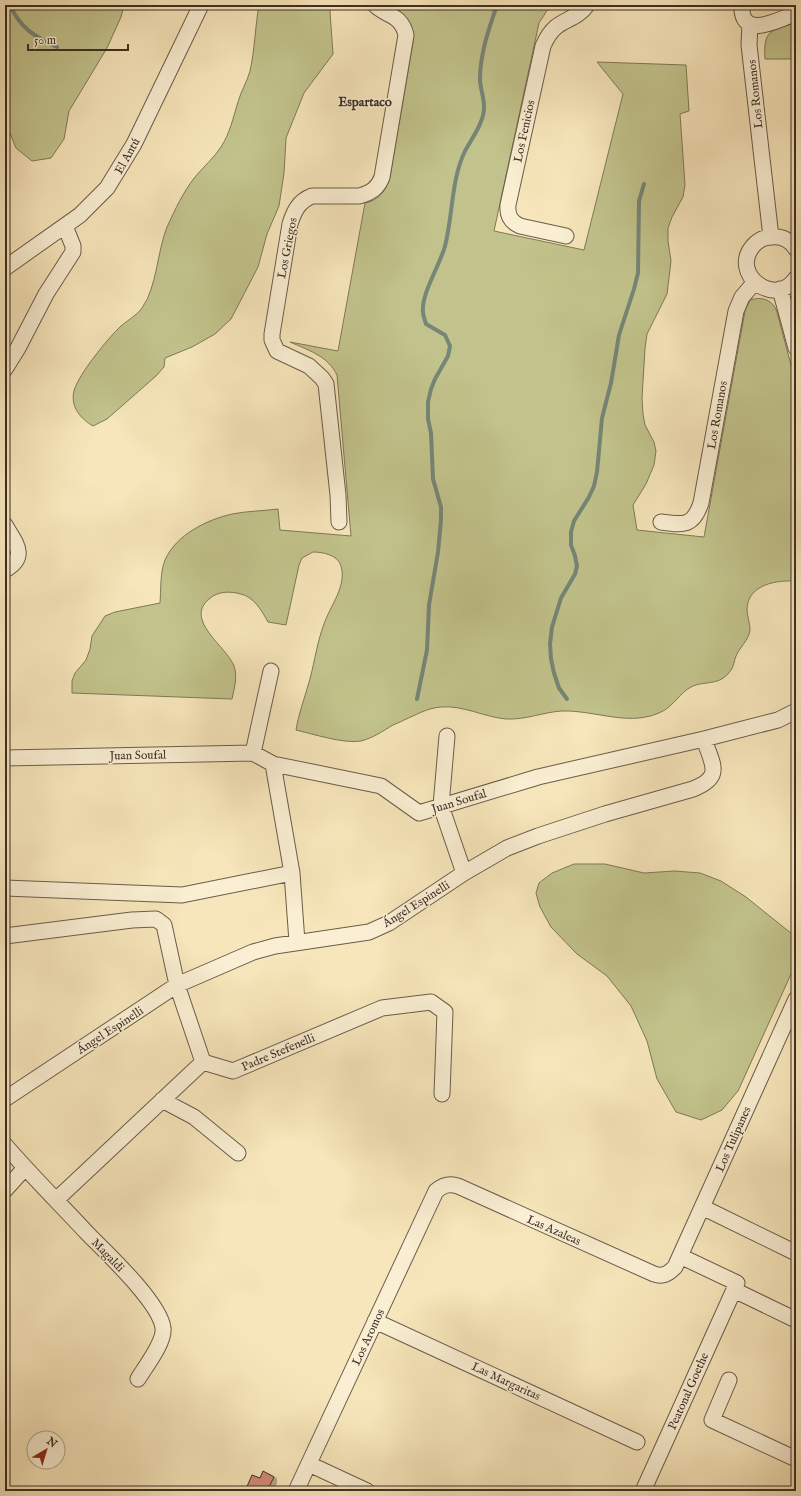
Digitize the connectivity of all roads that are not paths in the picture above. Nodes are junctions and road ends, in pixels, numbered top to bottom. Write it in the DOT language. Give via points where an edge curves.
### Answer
graph roads {
  1 [pos="201,5"];
  2 [pos="375,5"];
  3 [pos="587,5"];
  4 [pos="742,5"];
  5 [pos="796,13"];
  6 [pos="750,24"];
  7 [pos="65,226"];
  8 [pos="566,236"];
  9 [pos="771,236"];
  10 [pos="796,249"];
  11 [pos="7,264"];
  12 [pos="796,278"];
  13 [pos="755,282"];
  14 [pos="780,289"];
  15 [pos="796,348"];
  16 [pos="5,369"];
  17 [pos="339,522"];
  18 [pos="661,522"];
  19 [pos="5,525"];
  20 [pos="5,570"];
  21 [pos="271,672"];
  22 [pos="796,711"];
  23 [pos="447,736"];
  24 [pos="704,739"];
  25 [pos="254,753"];
  26 [pos="5,758"];
  27 [pos="273,764"];
  28 [pos="441,806"];
  29 [pos="292,873"];
  30 [pos="464,873"];
  31 [pos="5,888"];
  32 [pos="5,936"];
  33 [pos="297,942"];
  34 [pos="177,985"];
  35 [pos="796,999"];
  36 [pos="203,1062"];
  37 [pos="442,1094"];
  38 [pos="5,1099"];
  39 [pos="162,1100"];
  40 [pos="5,1145"];
  41 [pos="238,1153"];
  42 [pos="25,1168"];
  43 [pos="443,1186"];
  44 [pos="5,1190"];
  45 [pos="56,1200"];
  46 [pos="702,1207"];
  47 [pos="796,1253"];
  48 [pos="680,1256"];
  49 [pos="666,1275"];
  50 [pos="734,1290"];
  51 [pos="795,1317"];
  52 [pos="375,1321"];
  53 [pos="138,1379"];
  54 [pos="729,1380"];
  55 [pos="637,1442"];
  56 [pos="796,1459"];
  57 [pos="308,1464"];
  58 [pos="296,1491"];
  59 [pos="367,1491"];
  60 [pos="643,1491"];
  1 -- 7 [label="street, El Antú" via="134,144 115,176 89,207"];
  2 -- 17 [label="street, Los Griegos" via="399,20 406,35 382,177 372,192 359,196 312,196 296,209 290,224 272,334 277,351 309,366 326,384"];
  3 -- 8 [label="street, Los Fenicios" via="580,13 556,26 543,46 508,205 508,215 515,224"];
  4 -- 6 [label="street, Los Romanos" via="745,20"];
  5 -- 6 [label="street" via="760,26"];
  6 -- 9 [label="street, Los Romanos" via="749,45"];
  7 -- 11 [label="street, El Antú"];
  7 -- 16 [label="street" via="73,252 46,294"];
  9 -- 10 [label="street" via="788,240"];
  9 -- 13 [label="street" via="755,244 747,258 750,276"];
  12 -- 14 [label="street" via="788,286"];
  13 -- 14 [label="street" via="766,289"];
  13 -- 18 [label="street, Los Romanos" via="742,297 736,311 698,512 685,524"];
  14 -- 15 [label="street"];
  19 -- 20 [label="street" via="19,553 15,563"];
  21 -- 25 [label="street"];
  22 -- 24 [label="street, Juan Soufal" via="778,720"];
  23 -- 28 [label="street"];
  24 -- 28 [label="street, Juan Soufal" via="538,777"];
  24 -- 30 [label="street, Ángel Espinelli" via="714,771 711,779 704,785 538,836 507,848"];
  25 -- 26 [label="street, Juan Soufal"];
  25 -- 27 [label="street, Juan Soufal"];
  27 -- 28 [label="street, Juan Soufal" via="381,786 419,813"];
  27 -- 29 [label="street"];
  28 -- 30 [label="street"];
  29 -- 31 [label="street" via="182,895"];
  29 -- 33 [label="street"];
  30 -- 33 [label="street, Ángel Espinelli" via="390,923 369,932"];
  32 -- 34 [label="street" via="156,919 164,925"];
  33 -- 34 [label="street, Ángel Espinelli" via="253,952"];
  34 -- 36 [label="street"];
  34 -- 38 [label="street, Ángel Espinelli"];
  35 -- 46 [label="street, Los Tulipanes"];
  36 -- 37 [label="street, Padre Stefenelli" via="233,1071 382,1008 431,1002 445,1012"];
  36 -- 39 [label="street"];
  39 -- 41 [label="street" via="194,1117"];
  39 -- 45 [label="street"];
  40 -- 42 [label="street, Magaldi"];
  42 -- 44 [label="street"];
  42 -- 45 [label="street, Magaldi"];
  43 -- 49 [label="street, Las Azaleas" via="453,1184 654,1274"];
  43 -- 52 [label="street, Los Aromos" via="434,1194"];
  45 -- 53 [label="street, Magaldi" via="138,1286 160,1317 164,1329 161,1341"];
  46 -- 47 [label="street"];
  46 -- 48 [label="street, Los Tulipanes"];
  48 -- 49 [label="street, Los Tulipanes" via="675,1267"];
  48 -- 50 [label="street" via="737,1283"];
  50 -- 51 [label="street"];
  50 -- 60 [label="street, Peatonal Goethe"];
  52 -- 55 [label="street, Las Margaritas"];
  52 -- 57 [label="street, Los Aromos"];
  54 -- 56 [label="street" via="712,1420"];
  57 -- 58 [label="street, Los Aromos"];
  57 -- 59 [label="street"];
}
